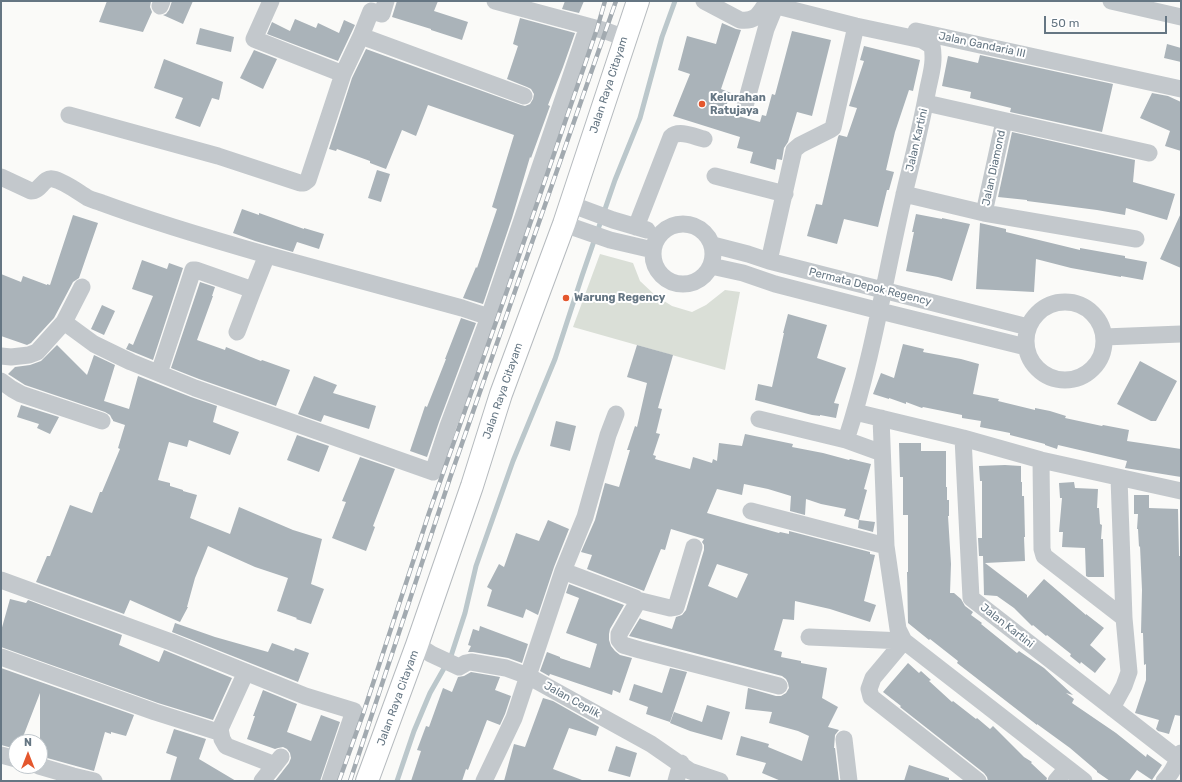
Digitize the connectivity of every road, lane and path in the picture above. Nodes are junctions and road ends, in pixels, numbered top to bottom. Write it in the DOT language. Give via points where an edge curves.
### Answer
graph roads {
  1 [pos="271,1"];
  2 [pos="386,1"];
  3 [pos="496,1"];
  4 [pos="638,1"];
  5 [pos="704,1"];
  6 [pos="769,1"];
  7 [pos="783,1"];
  8 [pos="1111,1"];
  9 [pos="1181,17"];
  10 [pos="588,26"];
  11 [pos="856,26"];
  12 [pos="361,36"];
  13 [pos="625,38"];
  14 [pos="343,74"];
  15 [pos="1181,89"];
  16 [pos="524,96"];
  17 [pos="926,103"];
  18 [pos="745,106"];
  19 [pos="69,115"];
  20 [pos="1004,121"];
  21 [pos="704,139"];
  22 [pos="1149,153"];
  23 [pos="715,176"];
  24 [pos="1,177"];
  25 [pos="785,194"];
  26 [pos="904,194"];
  27 [pos="984,213"];
  28 [pos="574,217"];
  29 [pos="636,226"];
  30 [pos="660,234"];
  31 [pos="1136,238"];
  32 [pos="713,245"];
  33 [pos="653,250"];
  34 [pos="267,255"];
  35 [pos="769,261"];
  36 [pos="711,266"];
  37 [pos="82,287"];
  38 [pos="253,290"];
  39 [pos="884,291"];
  40 [pos="880,311"];
  41 [pos="489,317"];
  42 [pos="64,322"];
  43 [pos="1028,327"];
  44 [pos="237,332"];
  45 [pos="1181,334"];
  46 [pos="1104,337"];
  47 [pos="1026,347"];
  48 [pos="4,361"];
  49 [pos="159,373"];
  50 [pos="1,381"];
  51 [pos="855,412"];
  52 [pos="616,414"];
  53 [pos="881,418"];
  54 [pos="759,419"];
  55 [pos="102,421"];
  56 [pos="963,438"];
  57 [pos="846,440"];
  58 [pos="882,453"];
  59 [pos="1041,460"];
  60 [pos="1120,478"];
  61 [pos="1181,491"];
  62 [pos="751,511"];
  63 [pos="886,546"];
  64 [pos="694,547"];
  65 [pos="563,571"];
  66 [pos="1,580"];
  67 [pos="637,600"];
  68 [pos="1124,618"];
  69 [pos="809,637"];
  70 [pos="904,640"];
  71 [pos="424,649"];
  72 [pos="1,657"];
  73 [pos="246,672"];
  74 [pos="528,676"];
  75 [pos="779,686"];
  76 [pos="1112,708"];
  77 [pos="220,729"];
  78 [pos="844,739"];
  79 [pos="1180,756"];
  80 [pos="681,763"];
  81 [pos="48,770"];
  82 [pos="1061,775"];
  83 [pos="72,779"];
  84 [pos="94,781"];
  85 [pos="262,781"];
  86 [pos="330,781"];
  87 [pos="367,781"];
  88 [pos="484,781"];
  89 [pos="676,781"];
  90 [pos="720,781"];
  91 [pos="849,781"];
  92 [pos="978,781"];
  93 [pos="1084,781"];
  94 [pos="1164,781"];
  1 -- 14 [label="street" via="254,39"];
  2 -- 12 [label="street" via="382,14 371,11"];
  3 -- 10 [label="street"];
  4 -- 13 [label="main road, Jalan Raya Citayam"];
  5 -- 6 [label="street" via="740,20 751,20 756,18"];
  7 -- 15 [label="street, Jalan Gandaria III"];
  8 -- 9 [label="street"];
  10 -- 13 [label="street"];
  10 -- 41 [label="street"];
  11 -- 17 [label="street, Jalan Kartini" via="922,40 932,46 934,56"];
  11 -- 18 [label="street, Jalan Kartini" via="775,7 766,29"];
  11 -- 25 [label="street" via="833,128 800,144 794,150"];
  12 -- 14 [label="street"];
  12 -- 16 [label="street"];
  13 -- 28 [label="main road, Jalan Raya Citayam"];
  14 -- 19 [label="street" via="308,180 304,184 218,156"];
  17 -- 20 [label="street, Jalan Diamond"];
  17 -- 26 [label="street, Jalan Kartini"];
  20 -- 22 [label="street"];
  20 -- 27 [label="street, Jalan Diamond"];
  21 -- 29 [label="street" via="679,133 671,137"];
  23 -- 25 [label="street"];
  24 -- 34 [label="street" via="30,191 37,190 46,180 55,179 89,199"];
  25 -- 35 [label="street"];
  26 -- 27 [label="street, Jalan Diamond"];
  26 -- 39 [label="street, Jalan Kartini"];
  27 -- 31 [label="street"];
  28 -- 29 [label="street" via="613,220"];
  28 -- 33 [label="street" via="610,240"];
  28 -- 71 [label="main road, Jalan Raya Citayam" via="501,394"];
  29 -- 30 [label="street"];
  30 -- 32 [label="street" via="676,224 690,224 702,230"];
  30 -- 33 [label="street"];
  32 -- 35 [label="street, Permata Depok Regency"];
  32 -- 36 [label="street"];
  33 -- 36 [label="street" via="657,268 662,276 680,284 698,280"];
  34 -- 38 [label="street"];
  34 -- 41 [label="street"];
  35 -- 39 [label="street, Permata Depok Regency"];
  36 -- 40 [label="street, Permata Depok Regency"];
  37 -- 42 [label="street"];
  38 -- 44 [label="street"];
  38 -- 49 [label="street" via="193,270"];
  39 -- 40 [label="street, Jalan Kartini"];
  39 -- 43 [label="street, Permata Depok Regency"];
  40 -- 47 [label="street, Permata Depok Regency"];
  40 -- 51 [label="street, Jalan Kartini"];
  41 -- 49 [label="street" via="448,426 434,472"];
  42 -- 48 [label="street" via="37,352"];
  42 -- 49 [label="street" via="94,344"];
  43 -- 46 [label="street" via="1045,307 1070,302 1083,306 1093,314 1101,325"];
  43 -- 47 [label="street"];
  45 -- 46 [label="street"];
  46 -- 47 [label="street" via="1103,350 1090,372 1066,381 1053,379 1041,373 1032,364"];
  50 -- 55 [label="street" via="21,394"];
  51 -- 53 [label="street"];
  51 -- 57 [label="street"];
  52 -- 65 [label="street" via="585,517"];
  53 -- 56 [label="street"];
  53 -- 58 [label="street"];
  54 -- 57 [label="street"];
  56 -- 59 [label="street"];
  56 -- 76 [label="street, Jalan Kartini" via="971,598"];
  57 -- 58 [label="street"];
  58 -- 63 [label="street"];
  59 -- 60 [label="street"];
  59 -- 68 [label="street" via="1044,556"];
  60 -- 61 [label="street"];
  60 -- 68 [label="street"];
  62 -- 63 [label="street"];
  63 -- 70 [label="street" via="898,629"];
  64 -- 67 [label="street" via="676,607 670,608"];
  65 -- 67 [label="street"];
  65 -- 74 [label="street"];
  66 -- 73 [label="street" via="172,642"];
  67 -- 75 [label="street" via="619,634 619,640 623,645"];
  68 -- 76 [label="street" via="1129,672"];
  69 -- 70 [label="street"];
  70 -- 82 [label="street"];
  70 -- 92 [label="street" via="873,678 869,689 871,697"];
  71 -- 74 [label="street, Jalan Ceplik" via="459,667 471,662 506,668"];
  71 -- 87 [label="main road, Jalan Raya Citayam"];
  72 -- 77 [label="street" via="155,712 210,730"];
  73 -- 77 [label="street"];
  73 -- 86 [label="street" via="304,696 354,711"];
  74 -- 80 [label="street, Jalan Ceplik"];
  74 -- 88 [label="street" via="514,718"];
  76 -- 79 [label="street, Jalan Kartini"];
  77 -- 85 [label="street" via="226,746 278,761"];
  78 -- 91 [label="street"];
  79 -- 94 [label="street, Jalan Kartini"];
  80 -- 89 [label="street"];
  80 -- 90 [label="street, Jalan Ceplik" via="690,771"];
  81 -- 83 [label="street"];
  82 -- 93 [label="street"];
  83 -- 84 [label="street"];
}
